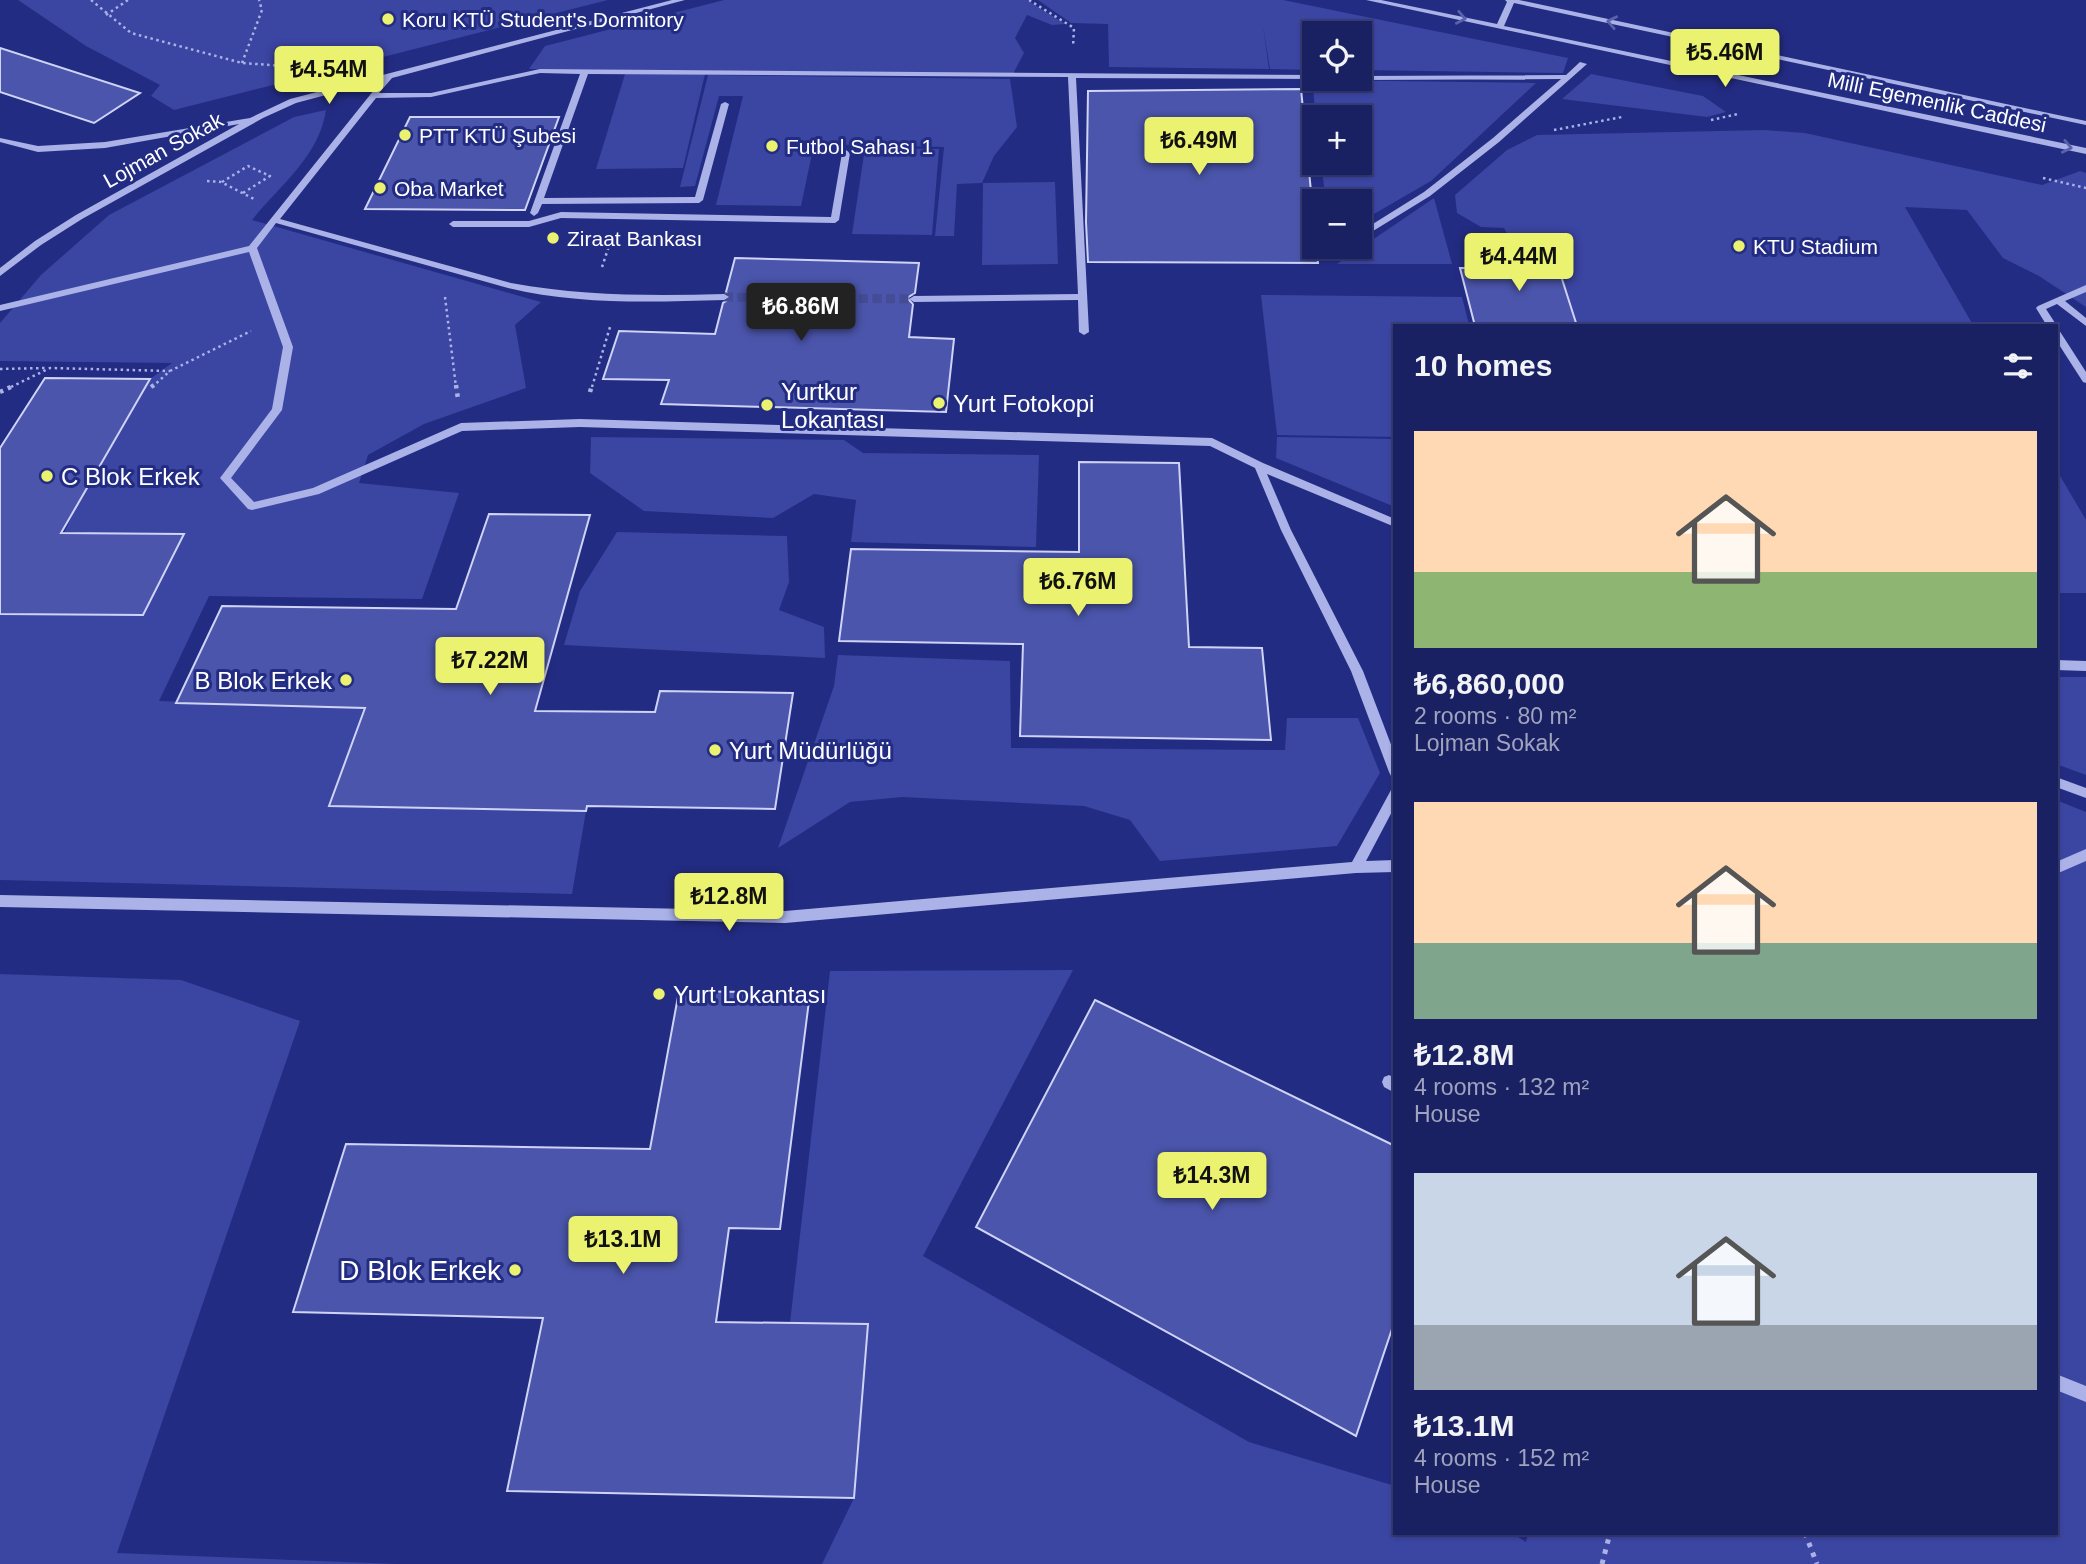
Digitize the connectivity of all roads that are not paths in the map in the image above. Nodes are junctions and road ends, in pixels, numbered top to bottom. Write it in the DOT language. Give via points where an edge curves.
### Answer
graph roads {
  1 [pos="681,0"];
  2 [pos="1370,0"];
  3 [pos="1511,0"];
  4 [pos="1500,26"];
  5 [pos="1583,64"];
  6 [pos="585,72"];
  7 [pos="390,75"];
  8 [pos="1072,76"];
  9 [pos="1302,77"];
  10 [pos="1569,77"];
  11 [pos="1372,78"];
  12 [pos="374,96"];
  13 [pos="725,104"];
  14 [pos="258,118"];
  15 [pos="2086,123"];
  16 [pos="0,140"];
  17 [pos="2086,151"];
  18 [pos="846,153"];
  19 [pos="539,201"];
  20 [pos="534,213"];
  21 [pos="277,216"];
  22 [pos="453,224"];
  23 [pos="1372,228"];
  24 [pos="252,248"];
  25 [pos="0,273"];
  26 [pos="2086,288"];
  27 [pos="1080,297"];
  28 [pos="724,298"];
  29 [pos="914,299"];
  30 [pos="2058,300"];
  31 [pos="0,308"];
  32 [pos="2051,324"];
  33 [pos="2086,324"];
  34 [pos="1084,332"];
  35 [pos="2058,335"];
  36 [pos="2086,380"];
  37 [pos="1259,466"];
  38 [pos="1393,522"];
  39 [pos="2058,666"];
  40 [pos="2086,666"];
  41 [pos="1393,767"];
  42 [pos="2058,783"];
  43 [pos="2086,793"];
  44 [pos="1393,798"];
  45 [pos="2086,855"];
  46 [pos="1393,866"];
  47 [pos="1356,867"];
  48 [pos="2058,867"];
  49 [pos="0,901"];
  50 [pos="2058,1383"];
  51 [pos="2086,1394"];
  1 -- 7 [label="street, Lojman Sokak"];
  2 -- 4 [label="street, Milli Egemenlik Caddesi, one-way"];
  3 -- 4 [label="street"];
  15 -- 3 [label="street, Milli Egemenlik Caddesi, one-way"];
  4 -- 17 [label="street, Milli Egemenlik Caddesi, one-way"];
  5 -- 10 [label="street"];
  6 -- 8 [label="street"];
  6 -- 12 [label="street" via="540,71 431,95"];
  6 -- 19 [label="street"];
  7 -- 12 [label="street"];
  7 -- 14 [label="street, Lojman Sokak" via="293,101"];
  8 -- 9 [label="street"];
  8 -- 27 [label="street"];
  10 -- 11 [label="street"];
  10 -- 23 [label="street" via="1427,194"];
  12 -- 21 [label="street"];
  13 -- 19 [label="street" via="699,200"];
  14 -- 16 [label="street" via="105,145 38,149"];
  14 -- 25 [label="street, Lojman Sokak" via="75,219"];
  18 -- 22 [label="street" via="835,220 561,215 529,224"];
  19 -- 20 [label="street"];
  21 -- 24 [label="street"];
  21 -- 28 [label="street" via="524,289 619,300"];
  24 -- 31 [label="street"];
  24 -- 37 [label="street" via="288,347 277,410 225,478 252,506 315,492 461,427 580,423 1212,442"];
  26 -- 30 [label="street"];
  27 -- 29 [label="street"];
  27 -- 34 [label="street"];
  30 -- 32 [label="street" via="2041,308"];
  30 -- 33 [label="street"];
  35 -- 36 [label="street"];
  37 -- 38 [label="street"];
  37 -- 41 [label="street" via="1357,671"];
  39 -- 40 [label="street"];
  42 -- 43 [label="street"];
  44 -- 47 [label="street"];
  45 -- 48 [label="street"];
  46 -- 47 [label="street"];
  47 -- 49 [label="street" via="785,917"];
  50 -- 51 [label="street"];
}
